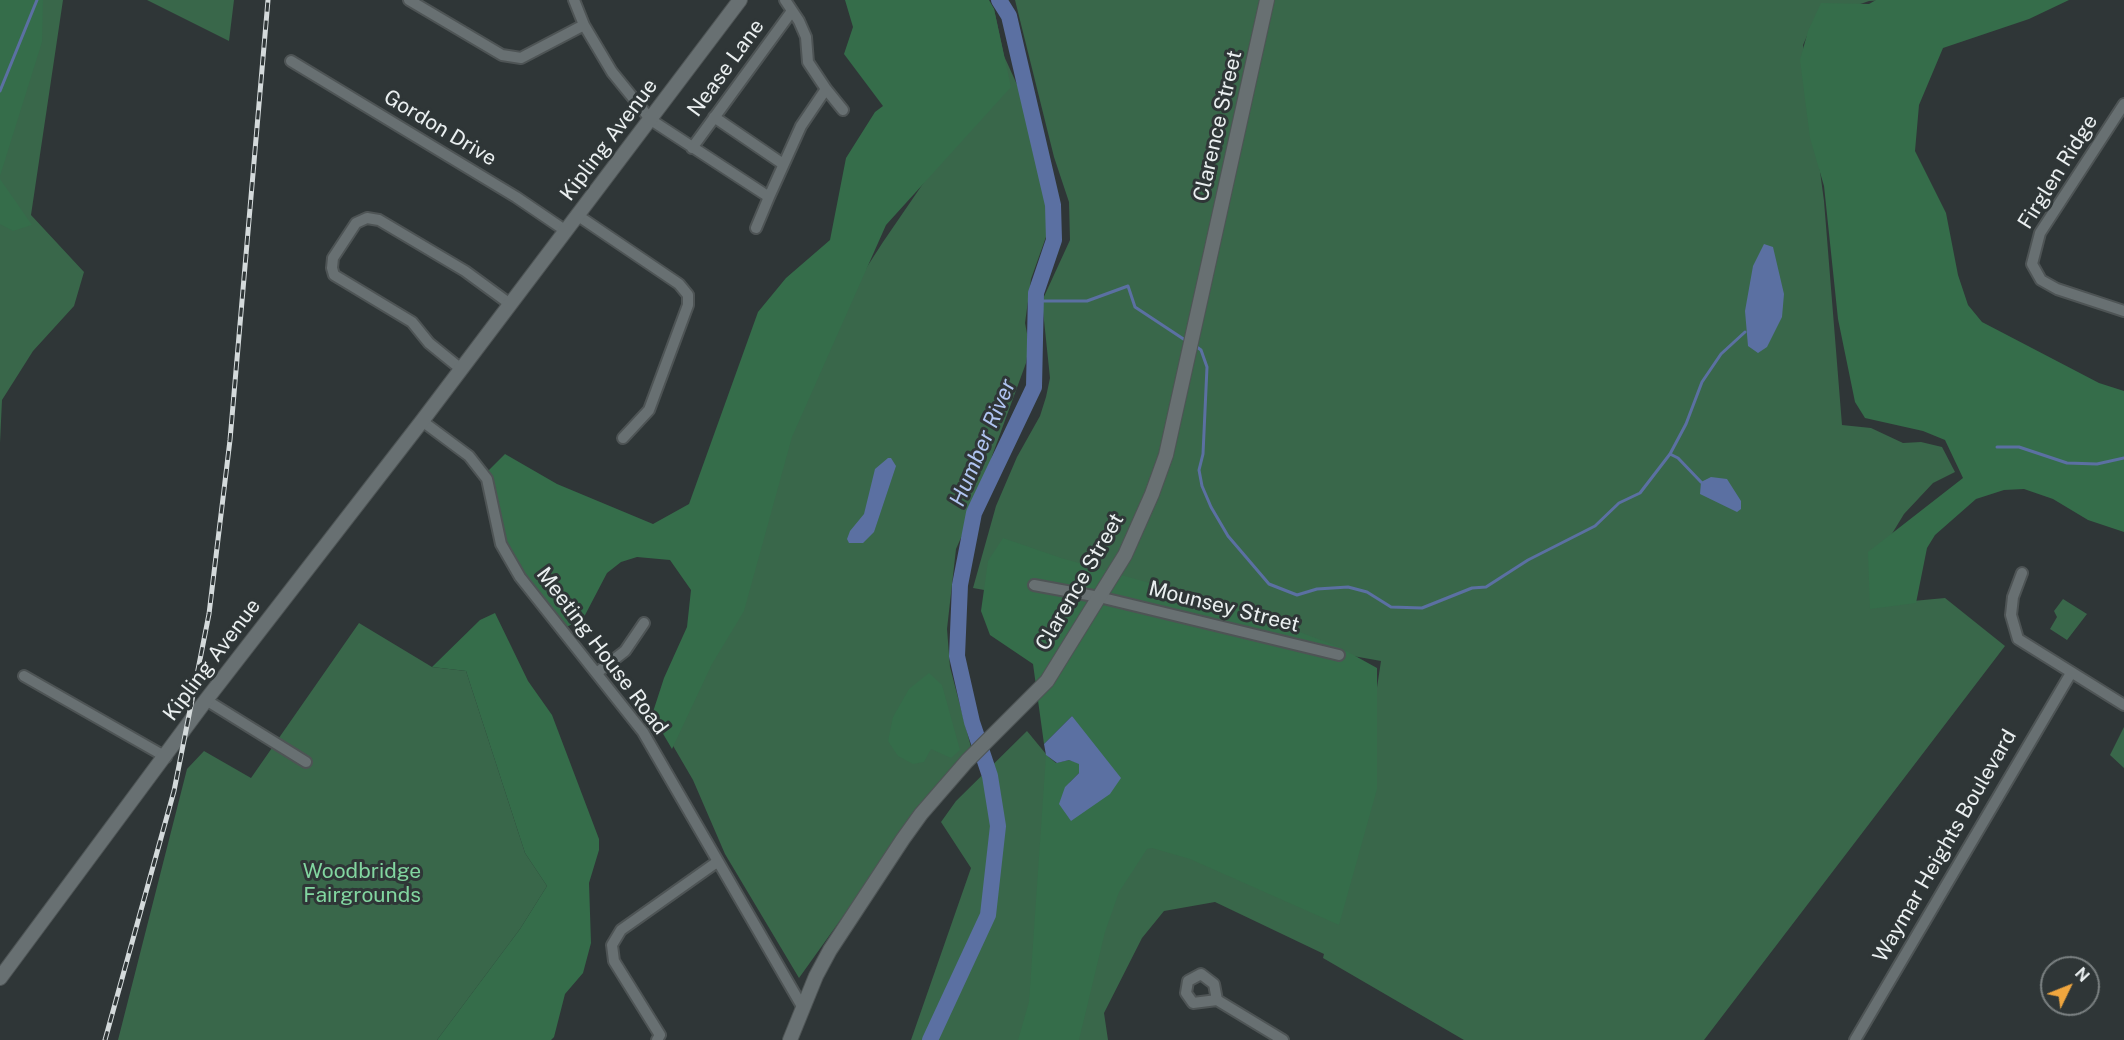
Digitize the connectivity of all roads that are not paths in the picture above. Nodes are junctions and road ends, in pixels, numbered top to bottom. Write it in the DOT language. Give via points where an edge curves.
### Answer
graph roads {
  1 [pos="409,0"];
  2 [pos="574,0"];
  3 [pos="740,0"];
  4 [pos="785,0"];
  5 [pos="1268,0"];
  6 [pos="792,11"];
  7 [pos="584,25"];
  8 [pos="291,61"];
  9 [pos="826,90"];
  10 [pos="2124,104"];
  11 [pos="843,110"];
  12 [pos="714,117"];
  13 [pos="651,120"];
  14 [pos="692,148"];
  15 [pos="783,165"];
  16 [pos="769,197"];
  17 [pos="577,215"];
  18 [pos="756,228"];
  19 [pos="566,231"];
  20 [pos="510,304"];
  21 [pos="2124,311"];
  22 [pos="461,369"];
  23 [pos="422,421"];
  24 [pos="623,438"];
  25 [pos="2022,573"];
  26 [pos="1034,585"];
  27 [pos="1099,597"];
  28 [pos="644,623"];
  29 [pos="1339,654"];
  30 [pos="598,672"];
  31 [pos="2071,673"];
  32 [pos="24,676"];
  33 [pos="207,700"];
  34 [pos="2124,705"];
  35 [pos="166,758"];
  36 [pos="306,762"];
  37 [pos="717,862"];
  38 [pos="0,978"];
  39 [pos="1217,1000"];
  40 [pos="803,1008"];
  41 [pos="657,1040"];
  42 [pos="790,1040"];
  43 [pos="1283,1040"];
  44 [pos="1855,1040"];
  1 -- 7 [label="street" via="502,55 521,58"];
  2 -- 7 [label="street"];
  3 -- 13 [label="street, Kipling Avenue"];
  4 -- 6 [label="street"];
  5 -- 27 [label="street, Clarence Street" via="1166,455 1125,555"];
  6 -- 9 [label="street" via="807,37 808,62"];
  6 -- 12 [label="street, Nease Lane"];
  7 -- 13 [label="street" via="612,72"];
  8 -- 19 [label="street, Gordon Drive"];
  9 -- 11 [label="street"];
  9 -- 15 [label="street" via="801,126"];
  10 -- 21 [label="street, Firglen Ridge" via="2040,233 2032,264 2041,280 2057,289"];
  12 -- 14 [label="street, Nease Lane"];
  12 -- 15 [label="street"];
  13 -- 14 [label="street"];
  13 -- 17 [label="street, Kipling Avenue"];
  14 -- 16 [label="street"];
  15 -- 16 [label="street"];
  16 -- 18 [label="street"];
  17 -- 19 [label="street, Kipling Avenue"];
  17 -- 24 [label="street" via="679,284 688,295 688,305 649,410"];
  19 -- 20 [label="street, Kipling Avenue"];
  20 -- 22 [label="street, Kipling Avenue"];
  20 -- 22 [label="street" via="465,271 379,220 367,218 356,223 333,258 334,275 411,321 429,343"];
  22 -- 23 [label="street, Kipling Avenue"];
  23 -- 30 [label="street, Meeting House Road" via="469,456 487,479 501,544 520,577"];
  23 -- 33 [label="street, Kipling Avenue"];
  25 -- 31 [label="street" via="2011,615 2018,639"];
  26 -- 27 [label="street, Mounsey Street"];
  27 -- 29 [label="street, Mounsey Street"];
  27 -- 40 [label="street, Clarence Street" via="1047,681 967,761 921,814 849,919 816,976"];
  28 -- 30 [label="street" via="625,651"];
  30 -- 37 [label="street, Meeting House Road" via="643,732"];
  31 -- 34 [label="street"];
  31 -- 44 [label="street, Waymar Heights Boulevard"];
  32 -- 35 [label="street"];
  33 -- 35 [label="street, Kipling Avenue"];
  33 -- 36 [label="street"];
  35 -- 38 [label="street, Kipling Avenue"];
  37 -- 40 [label="street, Meeting House Road"];
  37 -- 41 [label="street" via="621,930 612,945 615,961 660,1035"];
  39 -- 43 [label="street"];
  40 -- 42 [label="street, Clarence Street"];
}
